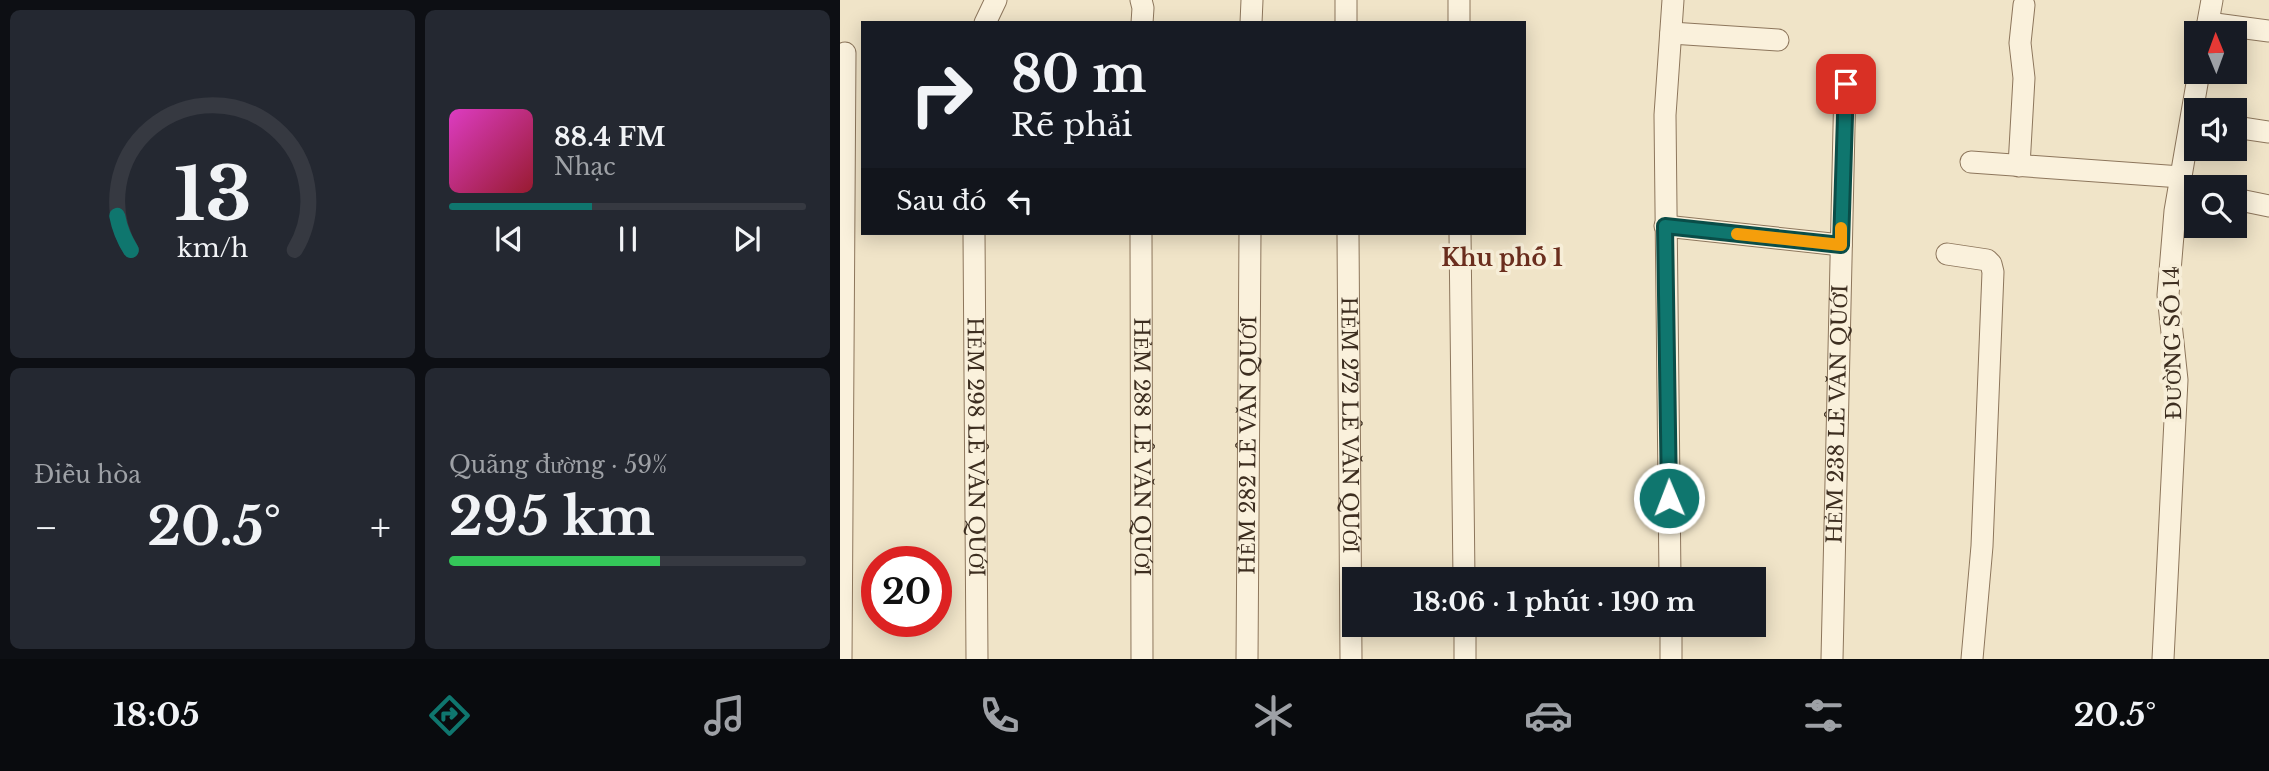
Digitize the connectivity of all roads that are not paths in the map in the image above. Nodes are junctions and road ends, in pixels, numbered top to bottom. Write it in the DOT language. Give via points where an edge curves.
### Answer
graph roads {
  1 [pos="996,0"];
  2 [pos="1141,0"];
  3 [pos="1252,0"];
  4 [pos="1346,0"];
  5 [pos="1459,0"];
  6 [pos="1673,0"];
  7 [pos="2212,0"];
  8 [pos="2024,5"];
  9 [pos="986,21"];
  10 [pos="1143,21"];
  11 [pos="1251,21"];
  12 [pos="1346,21"];
  13 [pos="1459,21"];
  14 [pos="2208,21"];
  15 [pos="2247,30"];
  16 [pos="2269,31"];
  17 [pos="1671,33"];
  18 [pos="1778,40"];
  19 [pos="845,53"];
  20 [pos="1846,84"];
  21 [pos="2247,129"];
  22 [pos="2269,132"];
  23 [pos="1971,162"];
  24 [pos="2019,166"];
  25 [pos="2184,185"];
  26 [pos="2184,197"];
  27 [pos="2247,201"];
  28 [pos="2269,206"];
  29 [pos="1665,226"];
  30 [pos="974,235"];
  31 [pos="1141,235"];
  32 [pos="1250,235"];
  33 [pos="1348,235"];
  34 [pos="1460,235"];
  35 [pos="1841,245"];
  36 [pos="1947,254"];
  37 [pos="1464,567"];
  38 [pos="1670,567"];
  39 [pos="1465,637"];
  40 [pos="1671,637"];
  41 [pos="841,659"];
  42 [pos="977,659"];
  43 [pos="1142,659"];
  44 [pos="1247,659"];
  45 [pos="1351,659"];
  46 [pos="1465,659"];
  47 [pos="1671,659"];
  48 [pos="1832,659"];
  49 [pos="1972,659"];
  50 [pos="2163,659"];
  1 -- 9 [label="street"];
  2 -- 10 [label="street"];
  3 -- 11 [label="street"];
  4 -- 12 [label="street"];
  5 -- 13 [label="street"];
  6 -- 17 [label="street"];
  7 -- 14 [label="street"];
  8 -- 24 [label="street"];
  15 -- 16 [label="street"];
  17 -- 18 [label="street"];
  17 -- 29 [label="street"];
  19 -- 41 [label="street"];
  20 -- 35 [label="street, HẺM 238 LÊ VĂN QUỚI"];
  21 -- 22 [label="street"];
  23 -- 24 [label="street"];
  24 -- 25 [label="street"];
  26 -- 50 [label="street, ĐƯỜNG SỐ 14" via="2168,295 2177,380"];
  27 -- 28 [label="street"];
  29 -- 35 [label="street"];
  29 -- 38 [label="street"];
  30 -- 42 [label="street, HẺM 298 LÊ VĂN QUỚI"];
  31 -- 43 [label="street, HẺM 288 LÊ VĂN QUỚI"];
  32 -- 44 [label="street, HẺM 282 LÊ VĂN QUỚI"];
  33 -- 45 [label="street, HẺM 272 LÊ VĂN QUỚI"];
  34 -- 37 [label="street"];
  35 -- 48 [label="street, HẺM 238 LÊ VĂN QUỚI"];
  36 -- 49 [label="street" via="1987,260 1993,272 1982,546"];
  39 -- 46 [label="street"];
  40 -- 47 [label="street"];
}
